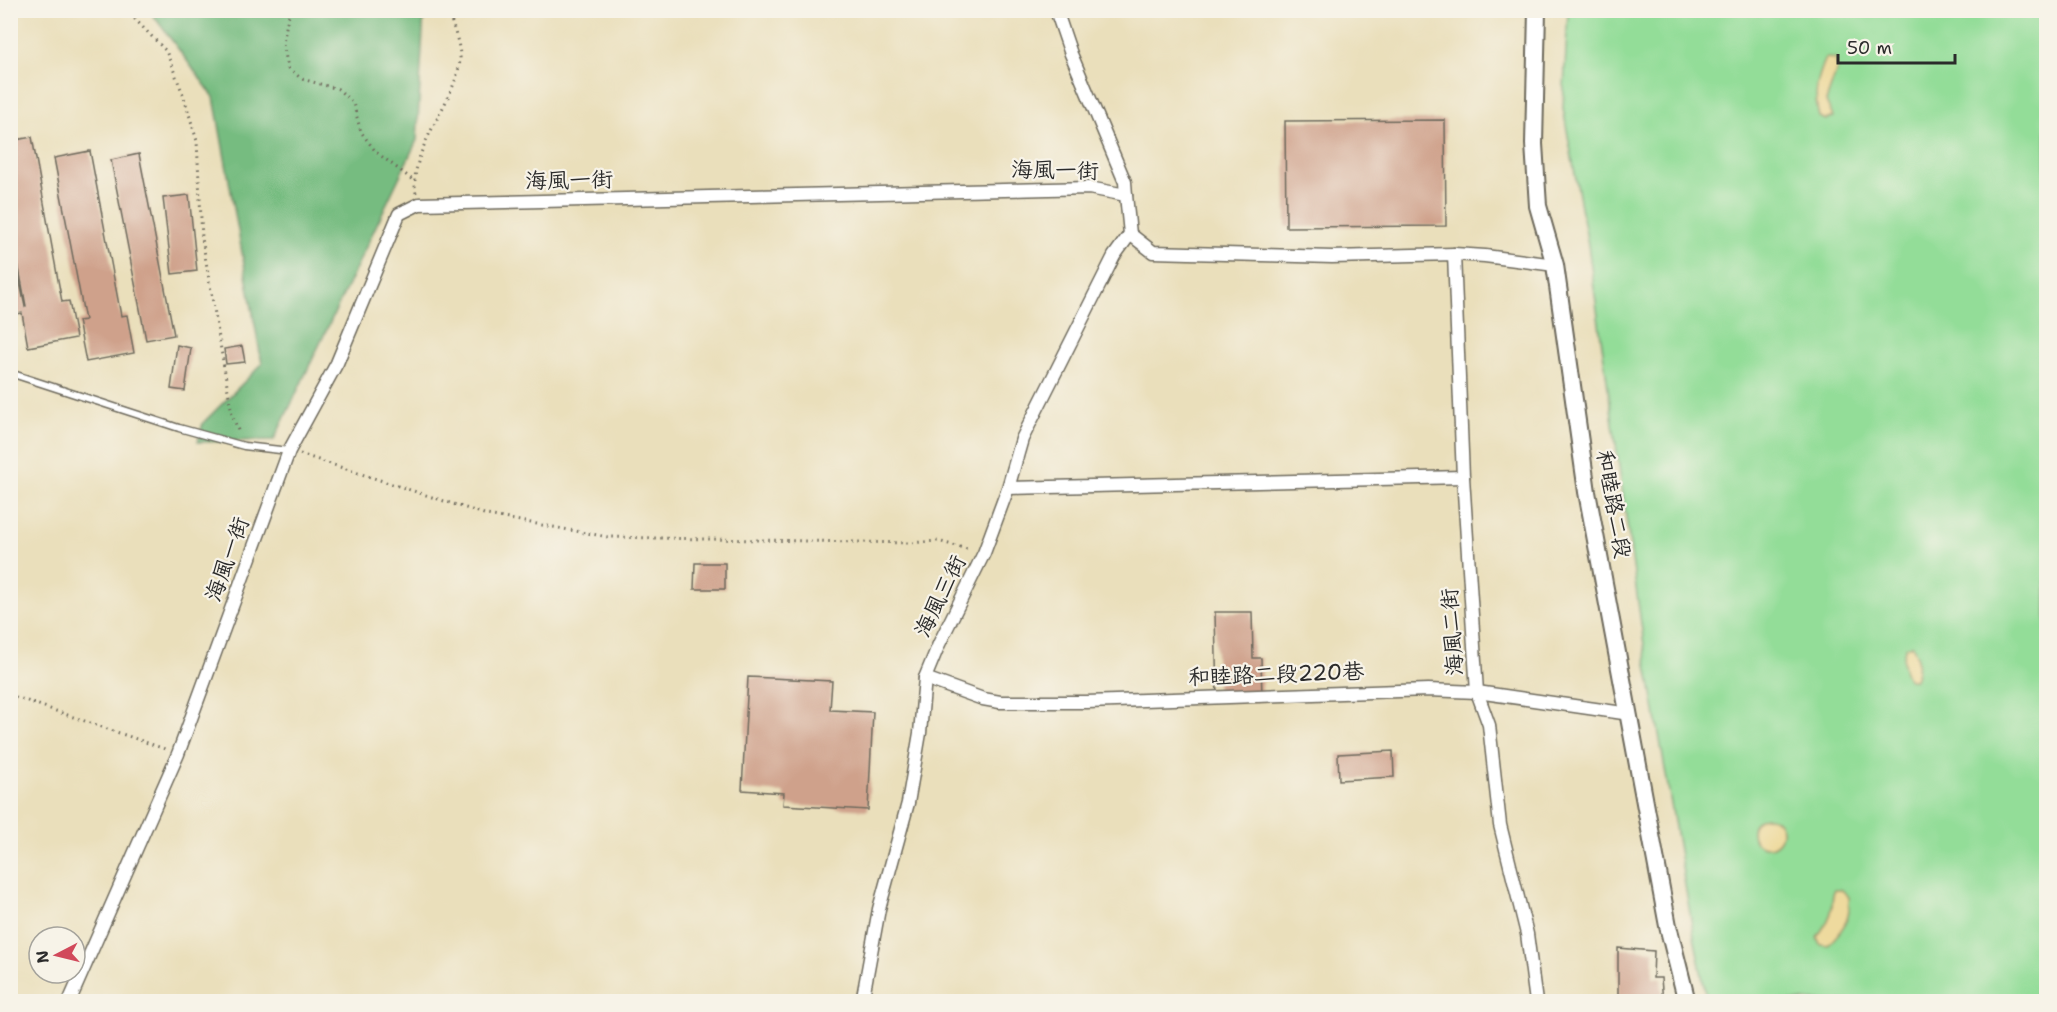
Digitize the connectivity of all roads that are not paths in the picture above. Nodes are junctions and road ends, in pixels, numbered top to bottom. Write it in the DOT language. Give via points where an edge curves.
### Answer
graph roads {
  1 [pos="1056,10"];
  2 [pos="1538,10"];
  3 [pos="1126,195"];
  4 [pos="1130,234"];
  5 [pos="1454,254"];
  6 [pos="1555,265"];
  7 [pos="10,373"];
  8 [pos="289,451"];
  9 [pos="1463,477"];
  10 [pos="1008,488"];
  11 [pos="925,678"];
  12 [pos="1477,692"];
  13 [pos="1630,714"];
  14 [pos="69,1002"];
  15 [pos="862,1002"];
  16 [pos="1536,1002"];
  17 [pos="1687,1002"];
  1 -- 3 [label="street" via="1125,182"];
  2 -- 6 [label="street, 和睦路二段" via="1534,144 1538,206"];
  3 -- 4 [label="street, 海風一街"];
  3 -- 8 [label="street, 海風一街" via="1089,188 419,204 399,214 337,363"];
  4 -- 5 [label="street" via="1153,252 1332,257"];
  4 -- 10 [label="street, 海風三街" via="1114,256 1022,440"];
  5 -- 6 [label="street"];
  5 -- 9 [label="street, 海風二街"];
  6 -- 13 [label="street, 和睦路二段" via="1587,492"];
  7 -- 8 [label="lane" via="178,428 244,446"];
  8 -- 14 [label="street, 海風一街" via="178,754"];
  9 -- 10 [label="street"];
  9 -- 12 [label="street, 海風二街"];
  10 -- 11 [label="street, 海風三街" via="984,553"];
  11 -- 12 [label="street, 和睦路二段220巷" via="1000,702 1428,690"];
  11 -- 15 [label="street, 海風三街" via="908,803 879,909"];
  12 -- 13 [label="street, 和睦路二段220巷"];
  12 -- 16 [label="street, 海風二街" via="1489,726 1500,825 1527,934"];
  13 -- 17 [label="street, 和睦路二段" via="1668,926"];
}
